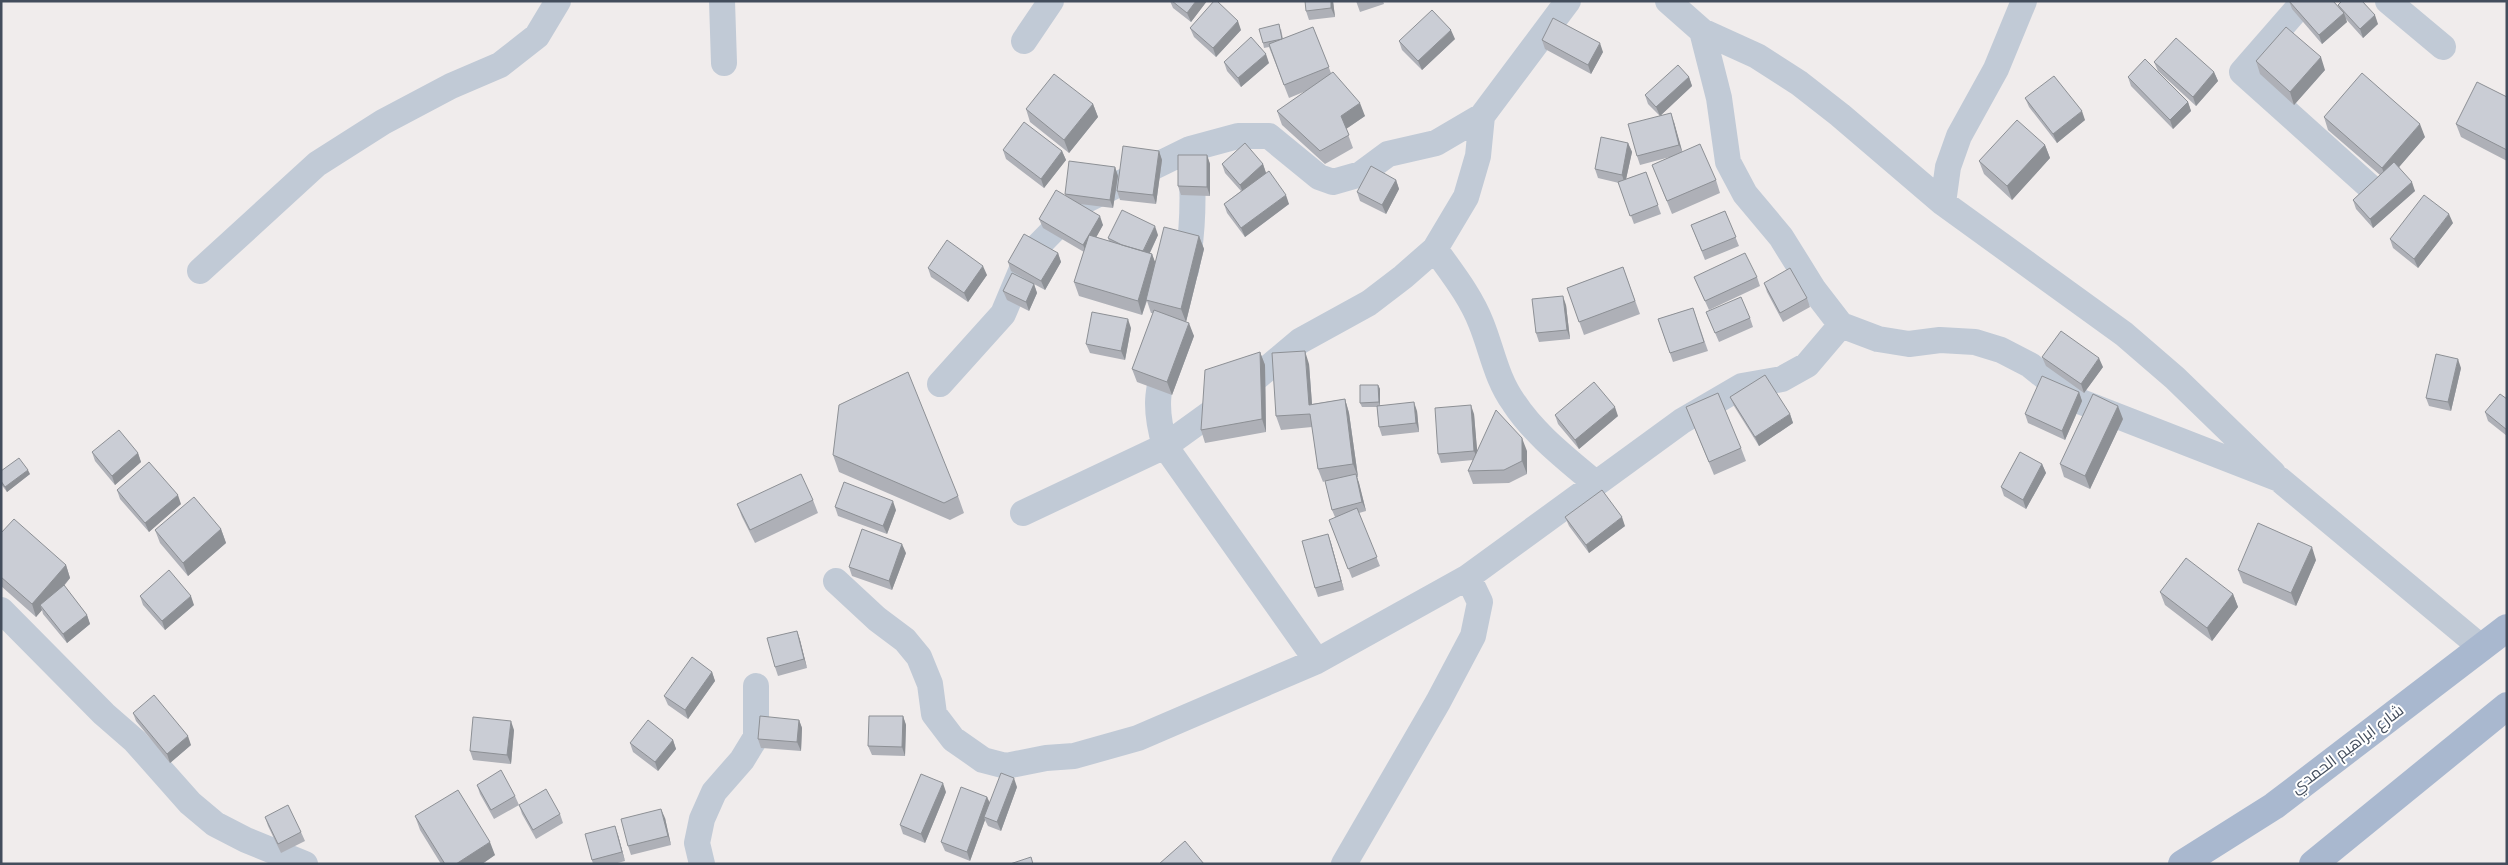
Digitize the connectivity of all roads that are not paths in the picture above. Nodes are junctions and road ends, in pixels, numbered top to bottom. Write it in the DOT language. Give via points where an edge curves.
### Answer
graph roads {
  1 [pos="558,1"];
  2 [pos="722,1"];
  3 [pos="1051,1"];
  4 [pos="1568,1"];
  5 [pos="1668,1"];
  6 [pos="2024,1"];
  7 [pos="2304,1"];
  8 [pos="2388,1"];
  9 [pos="1702,31"];
  10 [pos="1024,42"];
  11 [pos="2443,47"];
  12 [pos="724,63"];
  13 [pos="1482,116"];
  14 [pos="1190,149"];
  15 [pos="2381,198"];
  16 [pos="1942,203"];
  17 [pos="1435,248"];
  18 [pos="200,271"];
  19 [pos="1181,292"];
  20 [pos="1841,325"];
  21 [pos="1172,336"];
  22 [pos="940,384"];
  23 [pos="1165,446"];
  24 [pos="2279,479"];
  25 [pos="1595,483"];
  26 [pos="1023,513"];
  27 [pos="1468,577"];
  28 [pos="836,581"];
  29 [pos="1,610"];
  30 [pos="2507,628"];
  31 [pos="2482,648"];
  32 [pos="1317,661"];
  33 [pos="756,686"];
  34 [pos="2507,706"];
  35 [pos="305,864"];
  36 [pos="702,864"];
  37 [pos="1344,864"];
  38 [pos="2182,864"];
  39 [pos="2312,864"];
  1 -- 18 [label="street" via="536,36 500,65 451,86 383,122 317,164"];
  2 -- 12 [label="street"];
  3 -- 10 [label="street"];
  4 -- 13 [label="street"];
  5 -- 9 [label="street"];
  6 -- 16 [label="street" via="1996,69 1959,136 1948,167"];
  7 -- 15 [label="street" via="2242,72"];
  8 -- 11 [label="street"];
  9 -- 16 [label="street" via="1757,56 1799,83"];
  9 -- 20 [label="street" via="1719,98 1728,162 1745,194 1781,237 1814,290"];
  13 -- 14 [label="street" via="1436,142 1388,154 1361,174 1333,182 1319,178 1269,136 1238,136"];
  13 -- 17 [label="street" via="1478,156 1466,198"];
  14 -- 19 [label="street" via="1194,200 1191,243"];
  14 -- 22 [label="street" via="1080,203 1027,257 1003,314"];
  16 -- 24 [label="street" via="2124,334 2176,378"];
  17 -- 23 [label="street" via="1370,303 1300,341 1237,394"];
  17 -- 25 [label="street" via="1469,297 1495,368 1514,403 1542,437"];
  20 -- 24 [label="street" via="1878,339 1908,344 1940,340 1975,342 2001,350 2030,366 2071,398"];
  20 -- 25 [label="street" via="1807,365 1782,379 1742,386 1682,421"];
  21 -- 23 [label="street" via="1157,391 1158,422"];
  23 -- 26 [label="street"];
  23 -- 32 [label="street"];
  24 -- 31 [label="street"];
  25 -- 27 [label="street"];
  27 -- 32 [label="street"];
  27 -- 37 [label="street" via="1480,602 1473,636"];
  28 -- 32 [label="street" via="905,640 919,657 930,684 934,714 953,740 983,760 1006,766 1074,756 1138,738"];
  29 -- 35 [label="street" via="135,741 190,803 215,824"];
  30 -- 31 [label="main road, شارع ابراهيم الحمدي"];
  31 -- 38 [label="main road, شارع ابراهيم الحمدي" via="2274,806"];
  33 -- 36 [label="street" via="756,737 742,760 714,792 702,819 697,843"];
  34 -- 39 [label="main road"];
}
